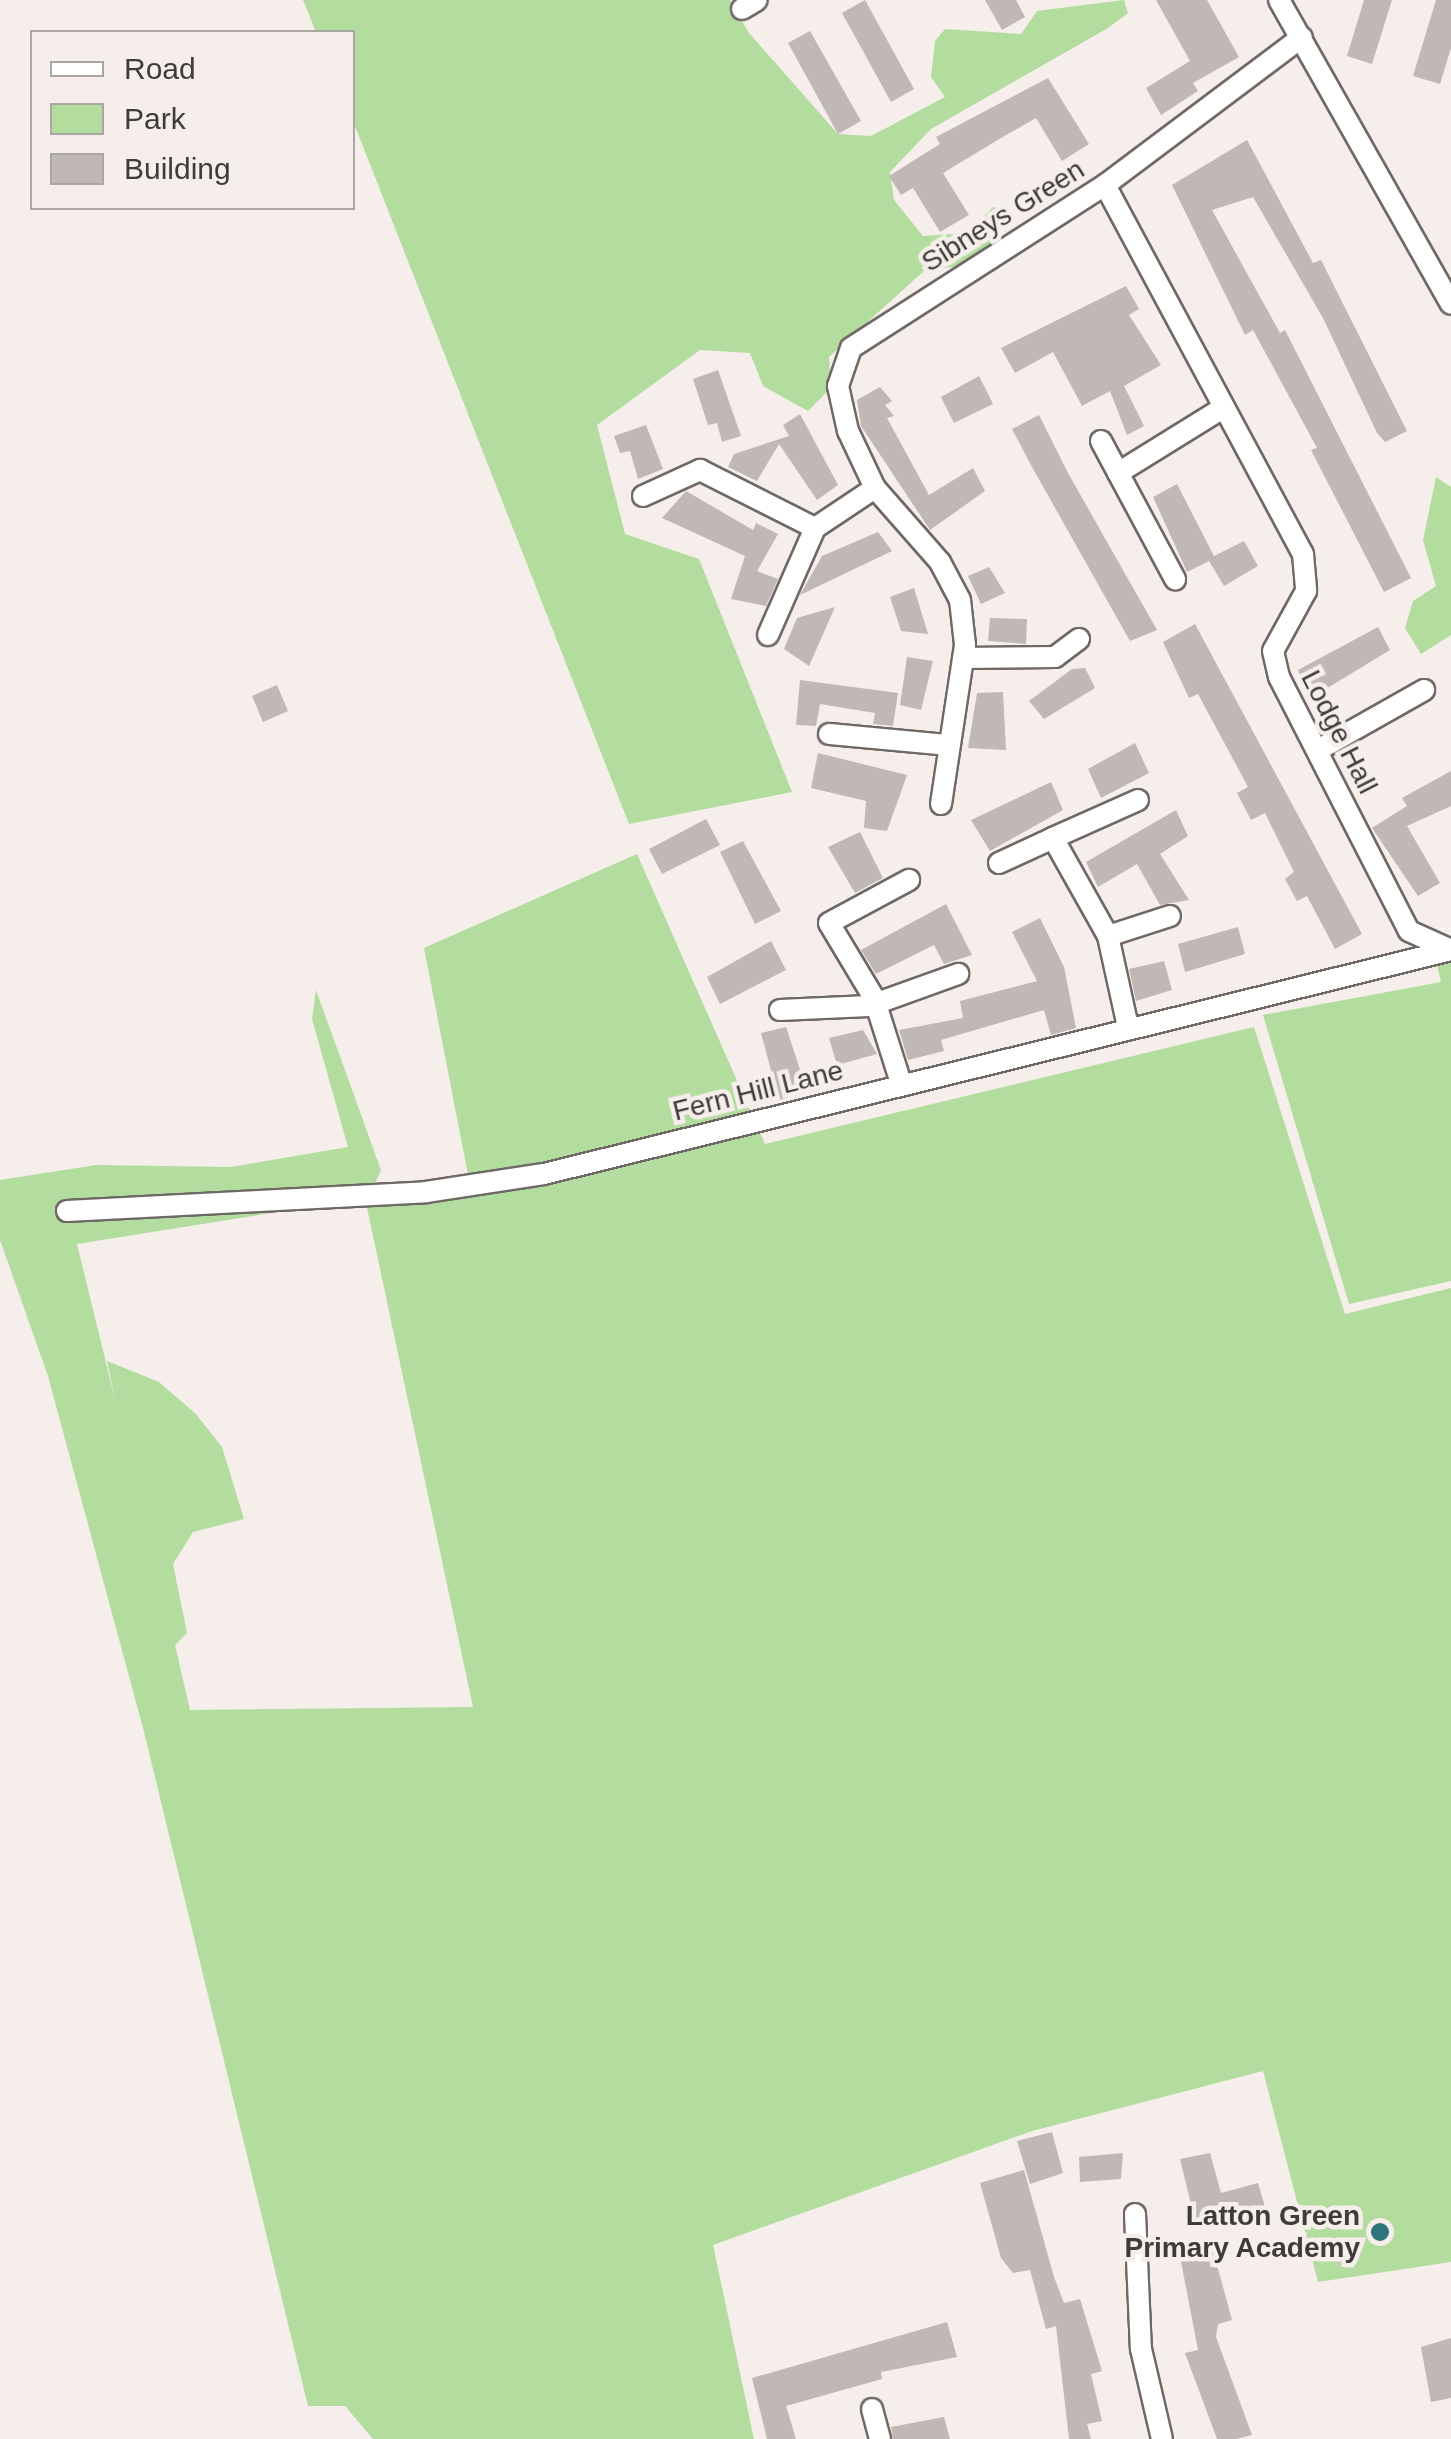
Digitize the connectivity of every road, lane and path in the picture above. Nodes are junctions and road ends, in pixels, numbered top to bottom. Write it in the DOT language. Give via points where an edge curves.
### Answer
graph roads {
  1 [pos="1278,0"];
  2 [pos="1302,37"];
  3 [pos="1105,185"];
  4 [pos="1450,302"];
  5 [pos="1223,408"];
  6 [pos="1101,441"];
  7 [pos="1118,473"];
  8 [pos="875,488"];
  9 [pos="643,496"];
  10 [pos="815,528"];
  11 [pos="1174,579"];
  12 [pos="768,635"];
  13 [pos="1079,639"];
  14 [pos="963,658"];
  15 [pos="1424,690"];
  16 [pos="829,734"];
  17 [pos="948,745"];
  18 [pos="1318,750"];
  19 [pos="1138,800"];
  20 [pos="941,804"];
  21 [pos="1052,838"];
  22 [pos="999,863"];
  23 [pos="909,880"];
  24 [pos="1170,916"];
  25 [pos="1108,936"];
  26 [pos="1451,950"];
  27 [pos="958,974"];
  28 [pos="876,1004"];
  29 [pos="780,1010"];
  30 [pos="1128,1027"];
  31 [pos="901,1083"];
  32 [pos="67,1211"];
  33 [pos="1135,2214"];
  34 [pos="872,2409"];
  35 [pos="880,2439"];
  36 [pos="1162,2439"];
  1 -- 2 [label="street"];
  2 -- 3 [label="street, Sibneys Green"];
  2 -- 4 [label="street"];
  3 -- 5 [label="street, Lodge Hall"];
  3 -- 8 [label="street, Sibneys Green" via="851,348 838,386 848,431"];
  5 -- 7 [label="street"];
  5 -- 18 [label="street, Lodge Hall" via="1303,554 1306,591 1273,651"];
  6 -- 7 [label="street"];
  7 -- 11 [label="street"];
  8 -- 10 [label="street"];
  8 -- 14 [label="street, Sibneys Green" via="940,562 960,600"];
  9 -- 10 [label="street" via="700,470"];
  10 -- 12 [label="street"];
  13 -- 14 [label="street" via="1055,657"];
  14 -- 17 [label="street, Sibneys Green"];
  15 -- 18 [label="street"];
  16 -- 17 [label="street"];
  17 -- 20 [label="street, Sibneys Green"];
  18 -- 26 [label="street, Lodge Hall" via="1409,930"];
  19 -- 21 [label="street"];
  21 -- 22 [label="street"];
  21 -- 25 [label="street"];
  23 -- 28 [label="street" via="829,923"];
  24 -- 25 [label="street"];
  25 -- 30 [label="street"];
  26 -- 30 [label="street, Fern Hill Lane"];
  27 -- 28 [label="street"];
  28 -- 29 [label="street"];
  28 -- 31 [label="street"];
  30 -- 31 [label="street, Fern Hill Lane"];
  31 -- 32 [label="street, Fern Hill Lane" via="471,1186"];
  33 -- 36 [label="street" via="1141,2349"];
  34 -- 35 [label="street"];
}
